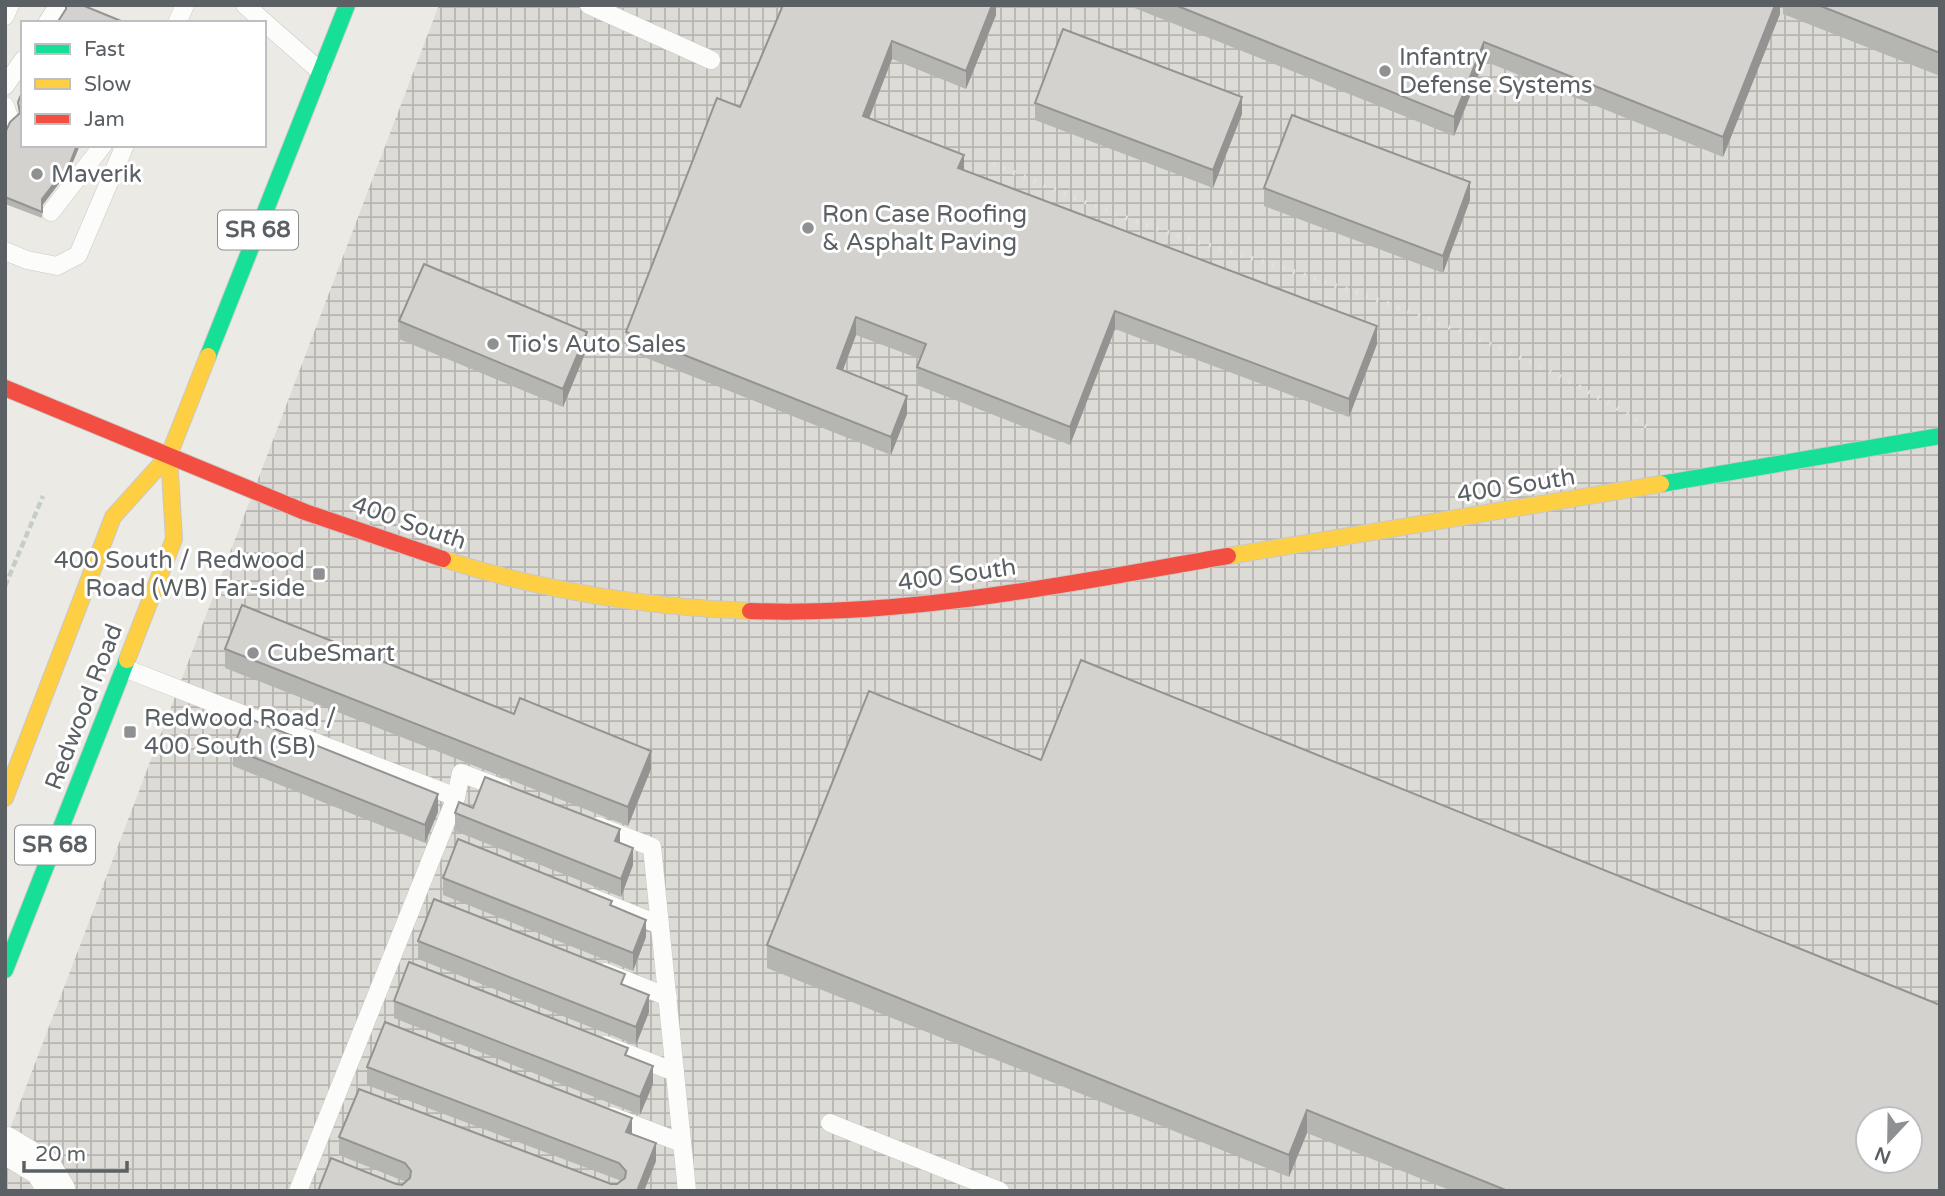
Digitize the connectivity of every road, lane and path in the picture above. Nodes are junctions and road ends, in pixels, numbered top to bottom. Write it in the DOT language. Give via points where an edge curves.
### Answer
graph roads {
  1 [pos="10,5"];
  2 [pos="185,5"];
  3 [pos="246,5"];
  4 [pos="347,5"];
  5 [pos="589,5"];
  6 [pos="5,16"];
  7 [pos="178,21"];
  8 [pos="264,21"];
  9 [pos="266,23"];
  10 [pos="711,60"];
  11 [pos="21,65"];
  12 [pos="321,72"];
  13 [pos="21,80"];
  14 [pos="5,88"];
  15 [pos="100,147"];
  16 [pos="100,147"];
  17 [pos="124,147"];
  18 [pos="61,185"];
  19 [pos="51,212"];
  20 [pos="5,251"];
  21 [pos="5,388"];
  22 [pos="1940,436"];
  23 [pos="169,454"];
  24 [pos="43,496"];
  25 [pos="5,586"];
  26 [pos="124,668"];
  27 [pos="5,797"];
  28 [pos="456,797"];
  29 [pos="525,798"];
  30 [pos="576,818"];
  31 [pos="582,894"];
  32 [pos="660,925"];
  33 [pos="592,967"];
  34 [pos="5,970"];
  35 [pos="667,997"];
  36 [pos="584,1037"];
  37 [pos="675,1072"];
  38 [pos="594,1109"];
  39 [pos="830,1123"];
  40 [pos="682,1143"];
  41 [pos="5,1145"];
  42 [pos="57,1191"];
  43 [pos="298,1191"];
  44 [pos="687,1191"];
  45 [pos="1000,1191"];
  1 -- 6 [label="lane"];
  2 -- 7 [label="lane"];
  3 -- 8 [label="lane"];
  4 -- 12 [label="street, Redwood Road / SR 68"];
  5 -- 10 [label="lane"];
  9 -- 12 [label="lane"];
  11 -- 14 [label="lane"];
  12 -- 23 [label="street, Redwood Road / SR 68"];
  13 -- 14 [label="lane"];
  15 -- 18 [label="lane"];
  16 -- 19 [label="lane"];
  17 -- 20 [label="lane" via="78,255 57,266"];
  21 -- 23 [label="street, 400 South"];
  22 -- 23 [label="street, 400 South" via="1044,586 925,604 818,612 736,611 622,601 503,577 390,544"];
  23 -- 26 [label="street, Redwood Road / SR 68" via="174,539"];
  23 -- 27 [label="street, Redwood Road / SR 68" via="113,517"];
  24 -- 25 [label="path"];
  26 -- 28 [label="lane"];
  26 -- 34 [label="street, Redwood Road / SR 68"];
  28 -- 29 [label="lane" via="461,773"];
  28 -- 43 [label="lane" via="446,839 373,1023 318,1159"];
  30 -- 32 [label="lane" via="652,847"];
  31 -- 32 [label="lane"];
  32 -- 35 [label="lane"];
  33 -- 35 [label="lane"];
  35 -- 37 [label="lane"];
  36 -- 37 [label="lane"];
  37 -- 40 [label="lane"];
  38 -- 40 [label="lane"];
  39 -- 45 [label="lane"];
  40 -- 44 [label="lane"];
  41 -- 42 [label="street" via="43,1168"];
}
